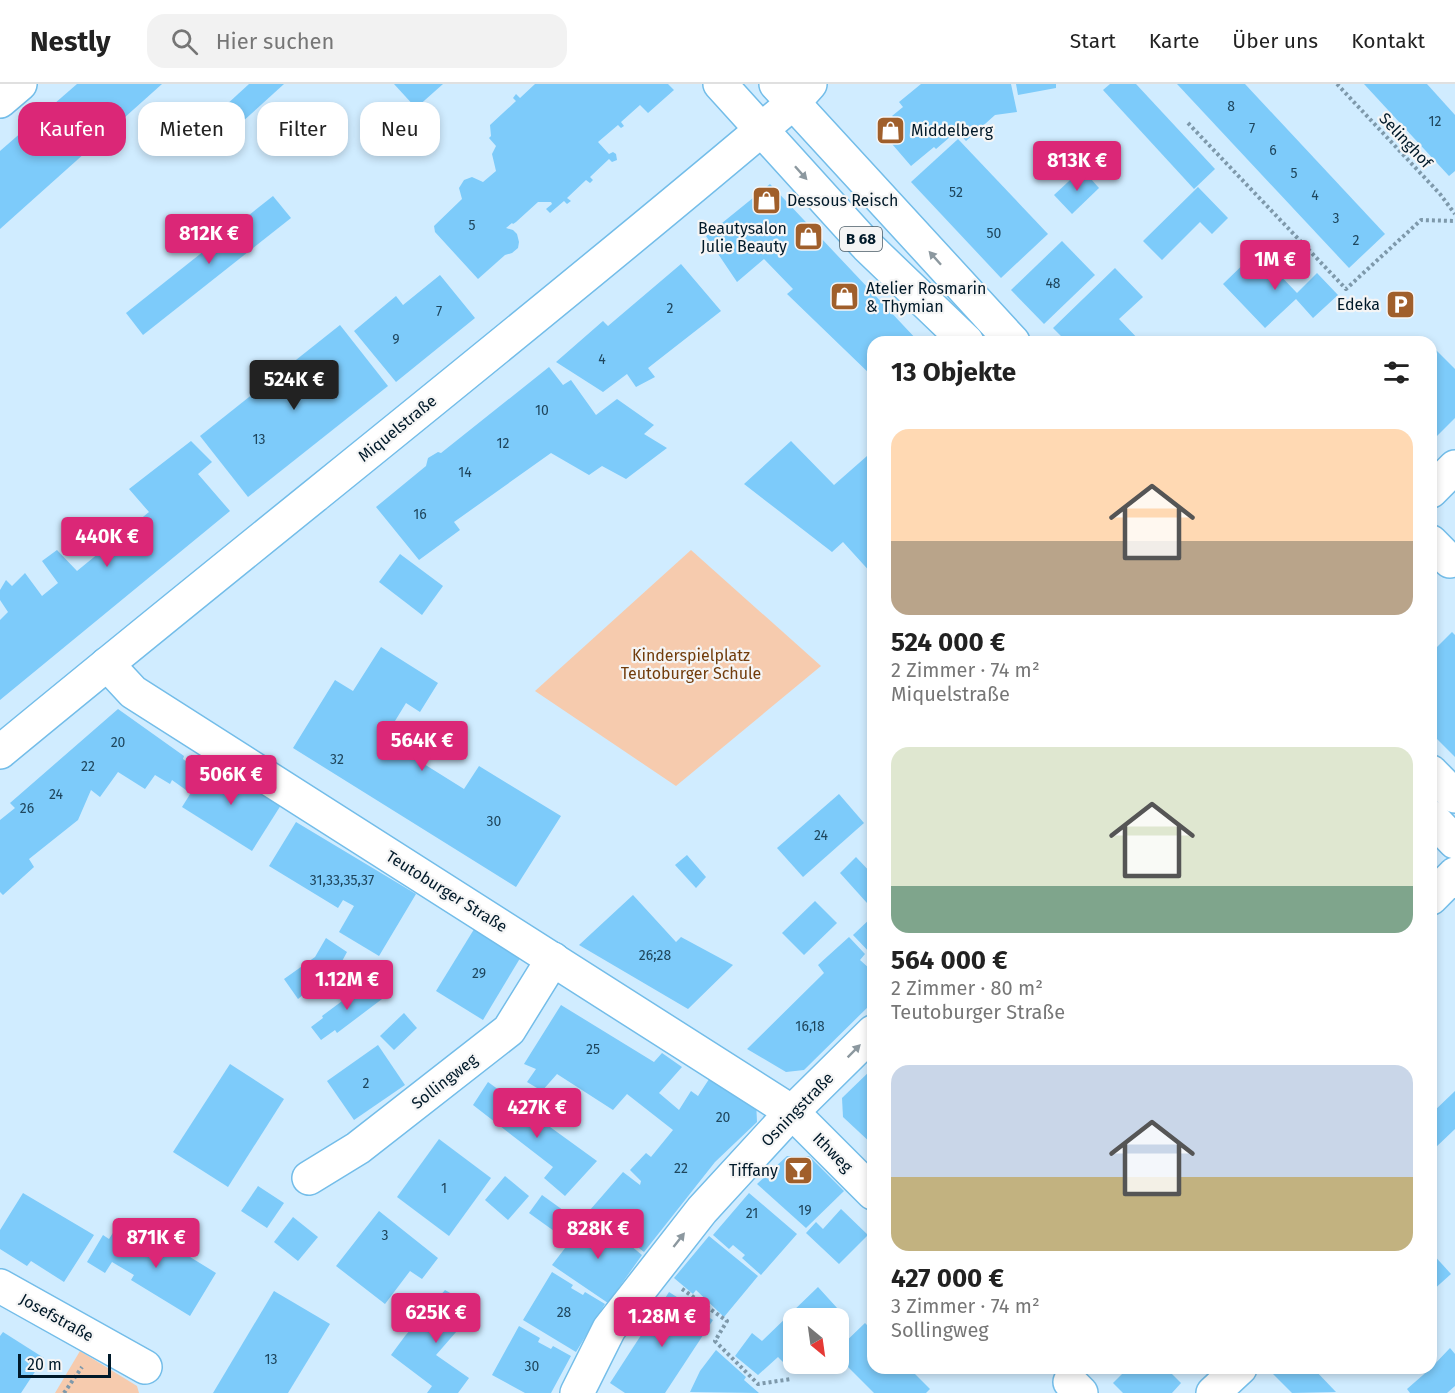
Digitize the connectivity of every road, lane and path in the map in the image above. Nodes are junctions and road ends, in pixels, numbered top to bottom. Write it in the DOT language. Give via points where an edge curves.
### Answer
graph roads {
  1 [pos="20,84"];
  2 [pos="720,84"];
  3 [pos="1337,84"];
  4 [pos="793,90"];
  5 [pos="0,102"];
  6 [pos="1188,123"];
  7 [pos="761,130"];
  8 [pos="1455,214"];
  9 [pos="1455,221"];
  10 [pos="961,336"];
  11 [pos="1008,336"];
  12 [pos="107,664"];
  13 [pos="0,752"];
  14 [pos="1437,778"];
  15 [pos="1455,796"];
  16 [pos="1437,823"];
  17 [pos="1455,842"];
  18 [pos="1455,874"];
  19 [pos="1437,891"];
  20 [pos="553,959"];
  21 [pos="867,1038"];
  22 [pos="792,1112"];
  23 [pos="309,1178"];
  24 [pos="867,1187"];
  25 [pos="655,1270"];
  26 [pos="0,1286"];
  27 [pos="145,1367"];
  28 [pos="1234,1374"];
  29 [pos="790,1379"];
  30 [pos="577,1393"];
  31 [pos="1213,1393"];
  1 -- 5 [label="street"];
  2 -- 7 [label="street, B 68"];
  3 -- 8 [label="path, Selinghof"];
  4 -- 7 [label="street, Miquelstraße"];
  11 -- 4 [label="street, B 68, one-way"];
  6 -- 9 [label="path" via="1346,289 1421,220"];
  7 -- 10 [label="street, B 68, one-way" via="867,246"];
  7 -- 12 [label="street, Miquelstraße"];
  12 -- 13 [label="street, Miquelstraße"];
  12 -- 20 [label="street, Teutoburger Straße" via="133,692"];
  14 -- 15 [label="street"];
  16 -- 17 [label="street"];
  18 -- 19 [label="street"];
  20 -- 22 [label="street, Teutoburger Straße"];
  20 -- 23 [label="street, Sollingweg" via="509,1030 358,1148"];
  22 -- 21 [label="street, Osningstraße, one-way"];
  22 -- 24 [label="street, Ithweg"];
  25 -- 22 [label="street, Osningstraße, one-way" via="702,1210"];
  25 -- 29 [label="path" via="727,1321 715,1341 758,1384"];
  25 -- 30 [label="street, Osningstraße" via="609,1329"];
  26 -- 27 [label="street, Josefstraße"];
  28 -- 31 [label="street"];
}
